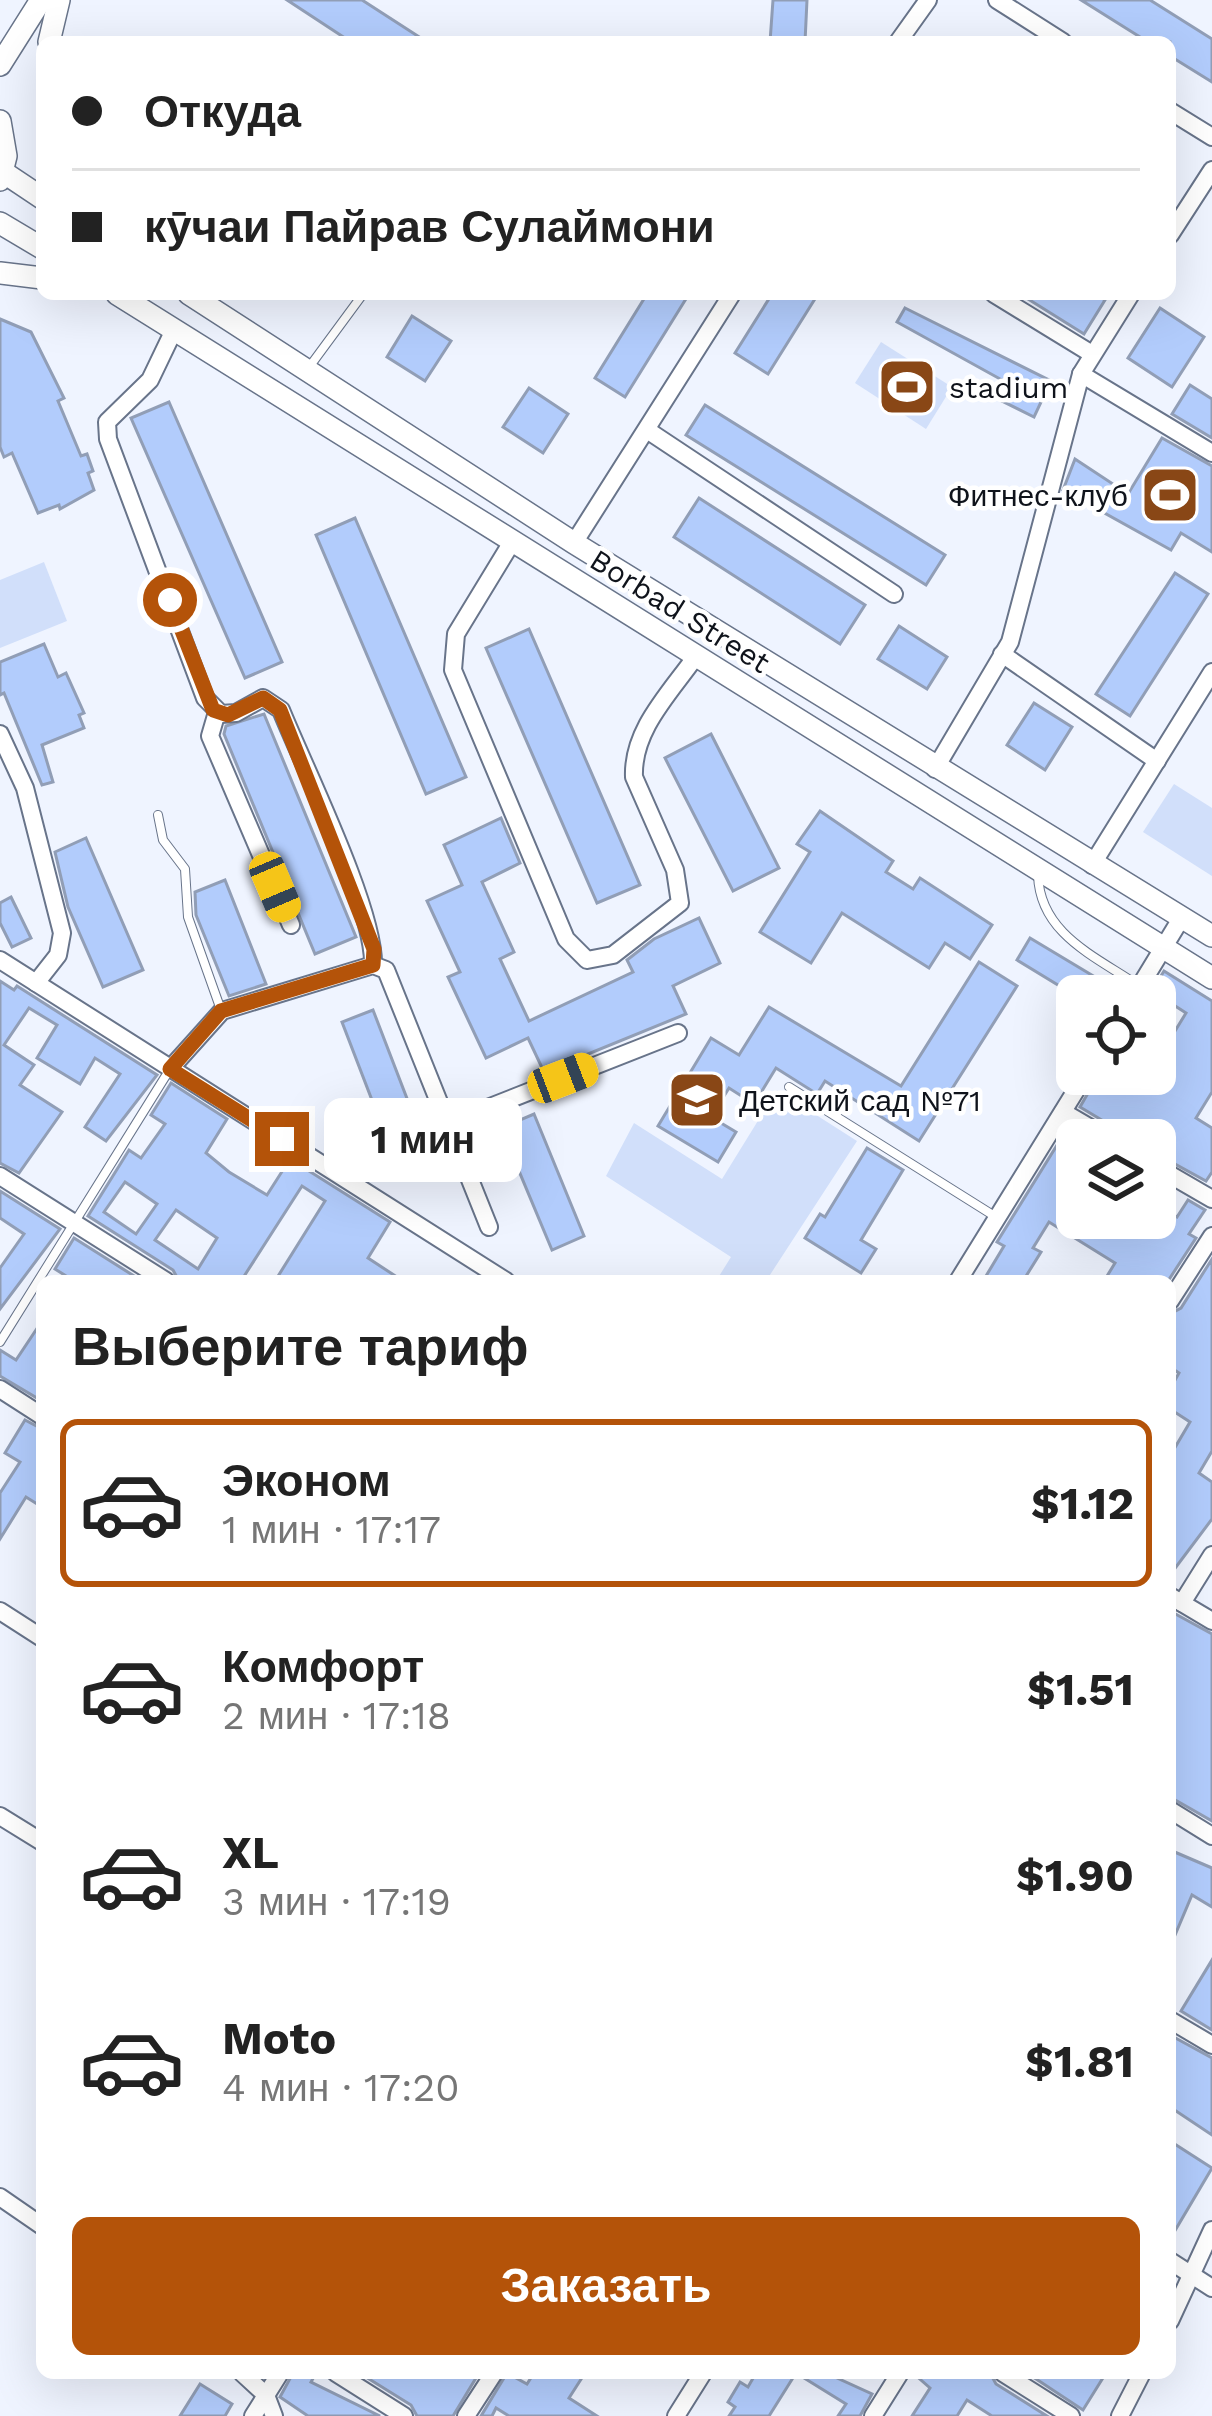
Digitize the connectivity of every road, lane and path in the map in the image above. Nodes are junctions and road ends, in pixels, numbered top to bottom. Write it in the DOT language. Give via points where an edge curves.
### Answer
graph roads {
  1 [pos="41,0"];
  2 [pos="59,0"];
  3 [pos="928,0"];
  4 [pos="997,0"];
  5 [pos="50,36"];
  6 [pos="902,36"];
  7 [pos="1054,36"];
  8 [pos="0,65"];
  9 [pos="1176,115"];
  10 [pos="0,121"];
  11 [pos="1212,137"];
  12 [pos="1212,170"];
  13 [pos="1,174"];
  14 [pos="36,194"];
  15 [pos="0,223"];
  16 [pos="1176,226"];
  17 [pos="36,244"];
  18 [pos="0,273"];
  19 [pos="36,277"];
  20 [pos="126,300"];
  21 [pos="198,300"];
  22 [pos="359,300"];
  23 [pos="728,300"];
  24 [pos="1004,300"];
  25 [pos="1128,300"];
  26 [pos="174,330"];
  27 [pos="1092,354"];
  28 [pos="306,371"];
  29 [pos="1081,374"];
  30 [pos="646,430"];
  31 [pos="1212,453"];
  32 [pos="512,542"];
  33 [pos="574,543"];
  34 [pos="894,594"];
  35 [pos="1002,654"];
  36 [pos="696,656"];
  37 [pos="1212,672"];
  38 [pos="217,712"];
  39 [pos="0,734"];
  40 [pos="1157,761"];
  41 [pos="935,769"];
  42 [pos="158,815"];
  43 [pos="1092,866"];
  44 [pos="1038,869"];
  45 [pos="1182,917"];
  46 [pos="291,925"];
  47 [pos="1212,936"];
  48 [pos="1164,948"];
  49 [pos="0,960"];
  50 [pos="373,965"];
  51 [pos="1116,975"];
  52 [pos="1147,975"];
  53 [pos="1212,978"];
  54 [pos="36,983"];
  55 [pos="221,1011"];
  56 [pos="678,1033"];
  57 [pos="170,1069"];
  58 [pos="790,1088"];
  59 [pos="1073,1095"];
  60 [pos="1063,1112"];
  61 [pos="1075,1119"];
  62 [pos="448,1124"];
  63 [pos="0,1176"];
  64 [pos="1176,1178"];
  65 [pos="1212,1199"];
  66 [pos="997,1218"];
  67 [pos="74,1222"];
  68 [pos="489,1227"];
  69 [pos="1212,1236"];
  70 [pos="41,1275"];
  71 [pos="157,1275"];
  72 [pos="496,1275"];
  73 [pos="962,1275"];
  74 [pos="36,1284"];
  75 [pos="1176,1292"];
  76 [pos="0,1342"];
  77 [pos="0,1389"];
  78 [pos="36,1412"];
  79 [pos="1212,1555"];
  80 [pos="1176,1599"];
  81 [pos="0,1612"];
  82 [pos="1212,1621"];
  83 [pos="36,1634"];
  84 [pos="1176,1814"];
  85 [pos="0,1816"];
  86 [pos="1212,1836"];
  87 [pos="36,1838"];
  88 [pos="1176,2024"];
  89 [pos="1212,2045"];
  90 [pos="0,2197"];
  91 [pos="36,2222"];
  92 [pos="1212,2230"];
  93 [pos="1176,2265"];
  94 [pos="1189,2274"];
  95 [pos="1212,2288"];
  96 [pos="1176,2306"];
  97 [pos="248,2379"];
  98 [pos="276,2379"];
  99 [pos="345,2379"];
  100 [pos="490,2379"];
  101 [pos="700,2379"];
  102 [pos="895,2379"];
  103 [pos="1012,2379"];
  104 [pos="1139,2379"];
  105 [pos="266,2396"];
  106 [pos="253,2416"];
  107 [pos="274,2416"];
  108 [pos="404,2416"];
  109 [pos="466,2416"];
  110 [pos="676,2416"];
  111 [pos="873,2416"];
  112 [pos="1071,2416"];
  113 [pos="1120,2416"];
  1 -- 8 [label="main road"];
  2 -- 5 [label="main road"];
  3 -- 6 [label="street"];
  4 -- 7 [label="street"];
  9 -- 11 [label="street"];
  10 -- 13 [label="main road"];
  12 -- 16 [label="street"];
  13 -- 14 [label="main road"];
  15 -- 17 [label="main road"];
  18 -- 19 [label="main road"];
  20 -- 26 [label="main road, Borbad Street"];
  21 -- 28 [label="main road, Borbad Street"];
  22 -- 28 [label="lane"];
  23 -- 30 [label="street"];
  24 -- 27 [label="street"];
  25 -- 27 [label="street"];
  26 -- 32 [label="main road, Borbad Street"];
  26 -- 38 [label="street" via="150,380 106,430 199,685"];
  27 -- 29 [label="street"];
  28 -- 33 [label="main road, Borbad Street"];
  29 -- 31 [label="street"];
  29 -- 35 [label="street"];
  30 -- 33 [label="street"];
  30 -- 34 [label="street"];
  32 -- 36 [label="main road, Borbad Street"];
  32 -- 36 [label="street" via="456,634 453,670 566,939 587,960 613,955 680,903 633,761 643,730"];
  33 -- 41 [label="main road, Borbad Street"];
  35 -- 40 [label="street"];
  35 -- 41 [label="street"];
  36 -- 44 [label="main road, Borbad Street"];
  37 -- 40 [label="street"];
  38 -- 46 [label="street" via="210,736"];
  38 -- 50 [label="street" via="236,713 263,698 280,710 343,861"];
  39 -- 54 [label="street" via="25,788 62,932 58,955"];
  40 -- 43 [label="street"];
  41 -- 43 [label="main road, Borbad Street"];
  42 -- 55 [label="lane" via="185,869 188,917"];
  43 -- 45 [label="main road, Borbad Street"];
  44 -- 48 [label="main road, Borbad Street"];
  44 -- 51 [label="lane" via="1039,896 1058,932"];
  45 -- 47 [label="main road, Borbad Street"];
  45 -- 48 [label="street"];
  48 -- 52 [label="street"];
  48 -- 53 [label="main road, Borbad Street"];
  49 -- 54 [label="street"];
  50 -- 55 [label="street"];
  50 -- 62 [label="street" via="386,970"];
  54 -- 57 [label="street"];
  55 -- 57 [label="street"];
  56 -- 62 [label="street"];
  57 -- 67 [label="lane"];
  57 -- 72 [label="street"];
  58 -- 66 [label="lane"];
  59 -- 60 [label="street"];
  60 -- 61 [label="street"];
  60 -- 66 [label="street"];
  62 -- 68 [label="street"];
  63 -- 67 [label="street"];
  64 -- 65 [label="street"];
  66 -- 73 [label="street"];
  67 -- 70 [label="lane"];
  67 -- 71 [label="street"];
  69 -- 75 [label="street"];
  74 -- 76 [label="lane"];
  77 -- 78 [label="street"];
  79 -- 80 [label="street"];
  80 -- 82 [label="street"];
  81 -- 83 [label="street"];
  84 -- 86 [label="street"];
  85 -- 87 [label="street"];
  88 -- 89 [label="street"];
  90 -- 91 [label="street"];
  92 -- 94 [label="street"];
  93 -- 94 [label="street"];
  94 -- 95 [label="street"];
  94 -- 96 [label="street"];
  97 -- 105 [label="street"];
  98 -- 105 [label="street"];
  99 -- 108 [label="street"];
  100 -- 109 [label="street"];
  101 -- 110 [label="street"];
  102 -- 111 [label="street"];
  103 -- 112 [label="street"];
  104 -- 113 [label="street"];
  105 -- 106 [label="street"];
  105 -- 107 [label="street"];
}
